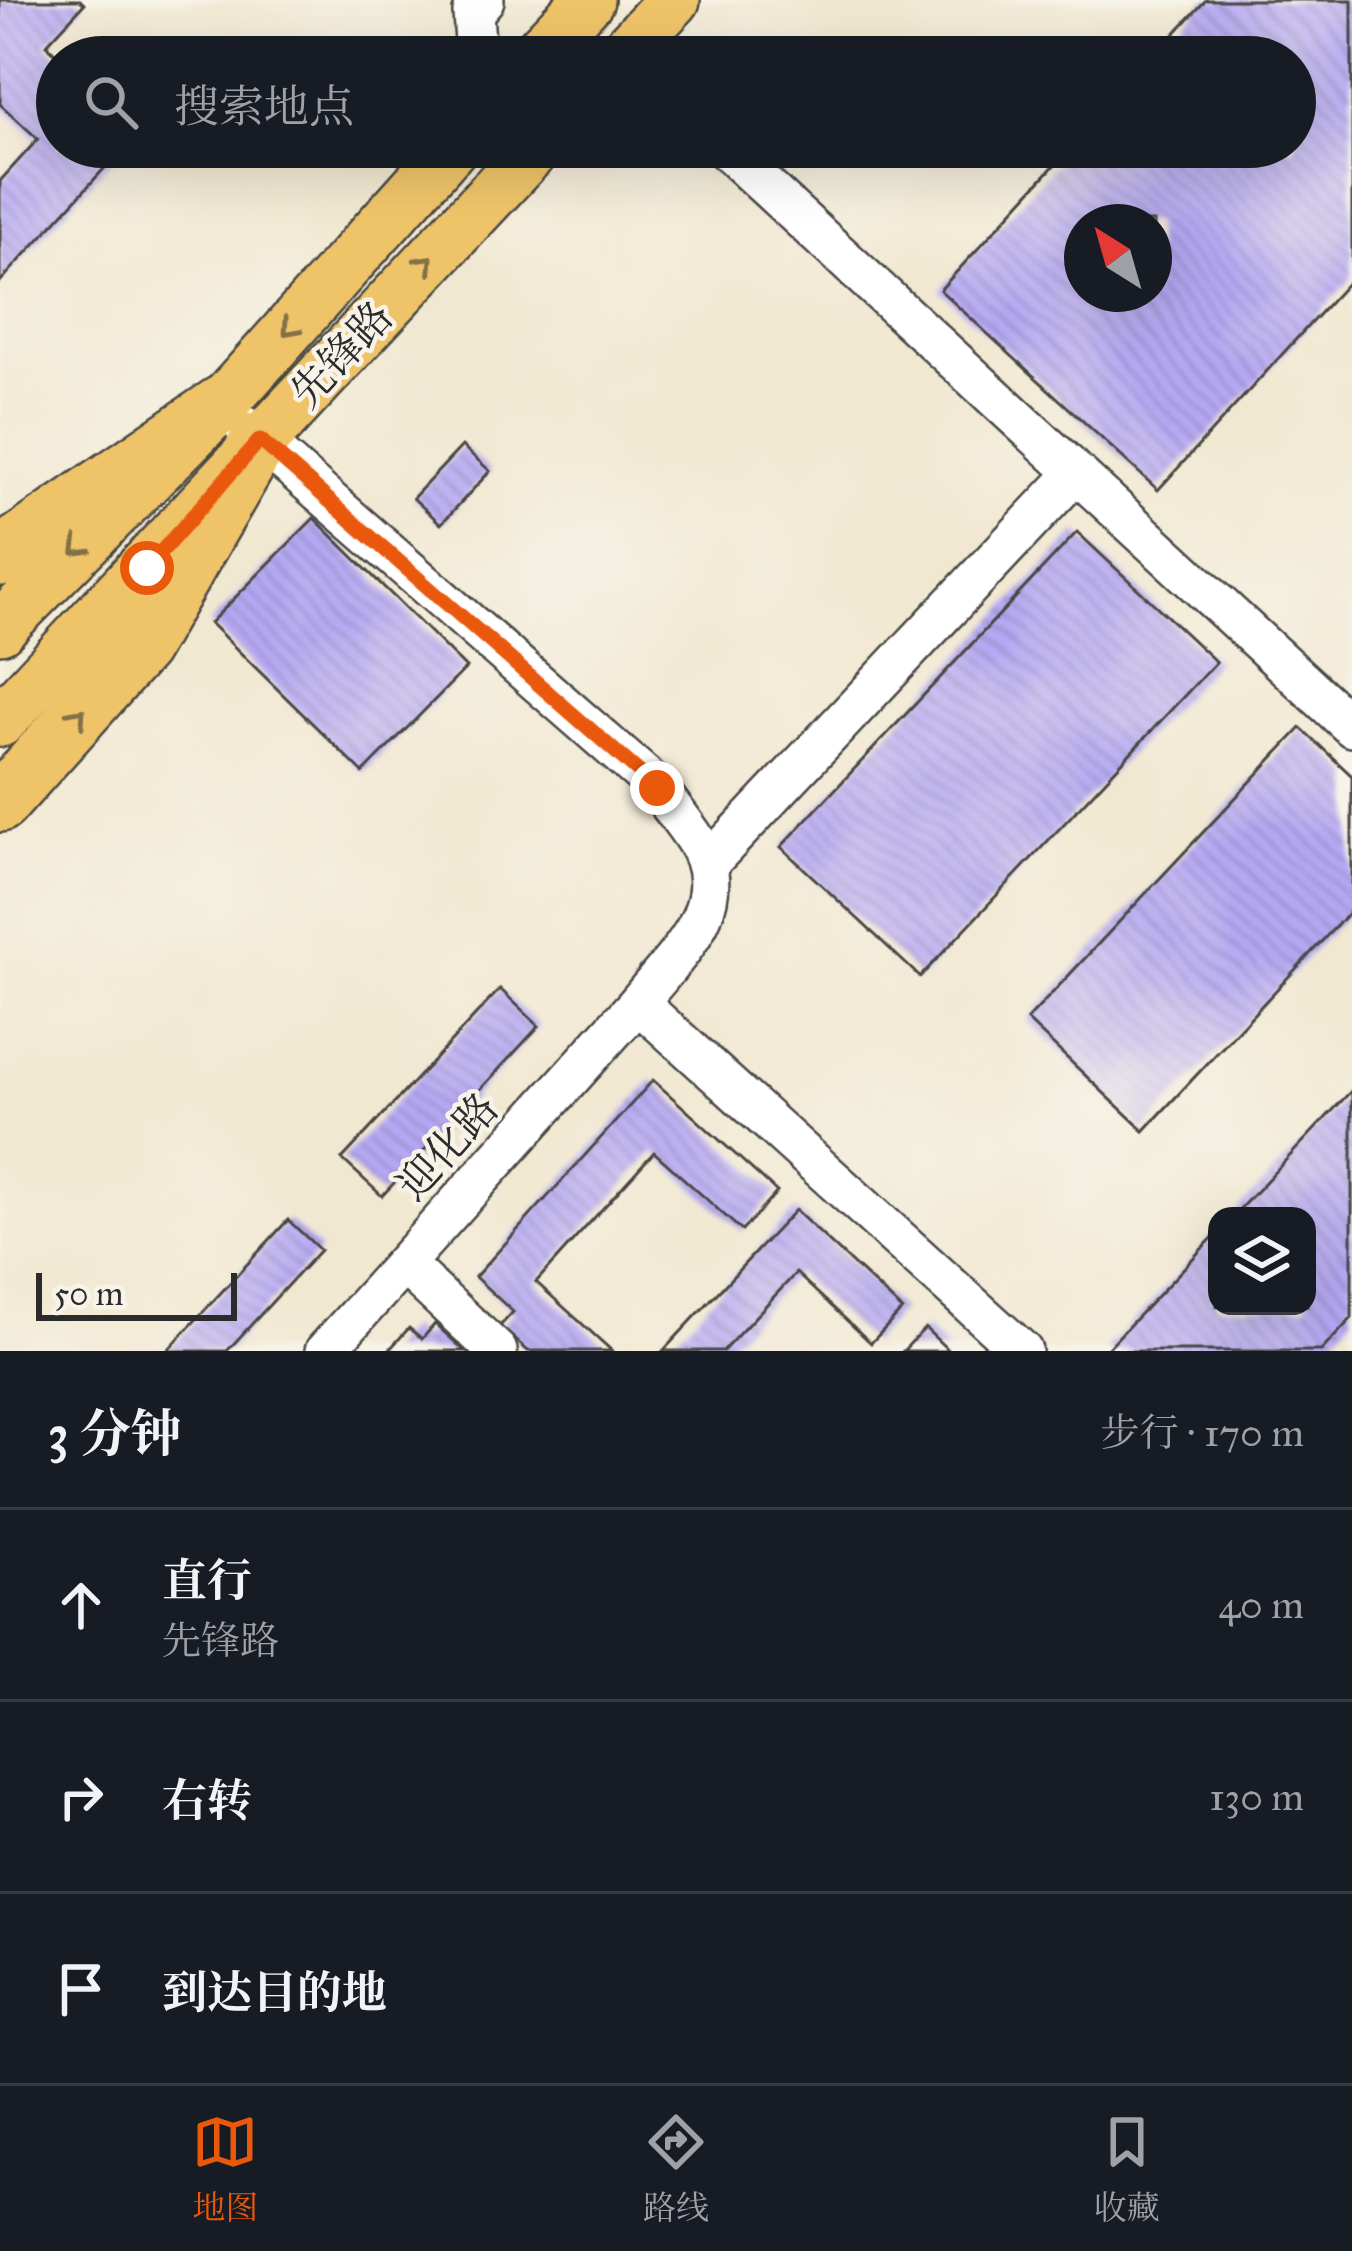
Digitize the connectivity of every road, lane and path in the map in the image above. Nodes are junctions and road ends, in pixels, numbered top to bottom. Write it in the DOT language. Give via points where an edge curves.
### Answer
graph roads {
  1 [pos="484,0"];
  2 [pos="587,0"];
  3 [pos="674,0"];
  4 [pos="475,36"];
  5 [pos="554,36"];
  6 [pos="641,36"];
  7 [pos="436,168"];
  8 [pos="513,168"];
  9 [pos="746,168"];
  10 [pos="240,423"];
  11 [pos="1076,473"];
  12 [pos="0,556"];
  13 [pos="0,628"];
  14 [pos="0,721"];
  15 [pos="1352,727"];
  16 [pos="0,803"];
  17 [pos="706,866"];
  18 [pos="638,1003"];
  19 [pos="405,1265"];
  20 [pos="326,1351"];
  21 [pos="497,1351"];
  22 [pos="1022,1351"];
  1 -- 4 [label="street" via="473,13"];
  2 -- 5 [label="main road"];
  3 -- 6 [label="main road"];
  7 -- 10 [label="main road, 先锋路, one-way"];
  10 -- 8 [label="main road, 先锋路, one-way"];
  9 -- 11 [label="street"];
  10 -- 12 [label="highway"];
  10 -- 13 [label="main road, 先锋路, one-way"];
  10 -- 14 [label="main road, 先锋路" via="147,568"];
  16 -- 10 [label="highway, one-way" via="140,647"];
  10 -- 17 [label="street" via="657,788"];
  11 -- 15 [label="street"];
  11 -- 17 [label="street"];
  17 -- 18 [label="street, 迎化路" via="709,905"];
  18 -- 19 [label="street, 迎化路"];
  18 -- 22 [label="street"];
  19 -- 20 [label="street, 迎化路"];
  19 -- 21 [label="street"];
}
